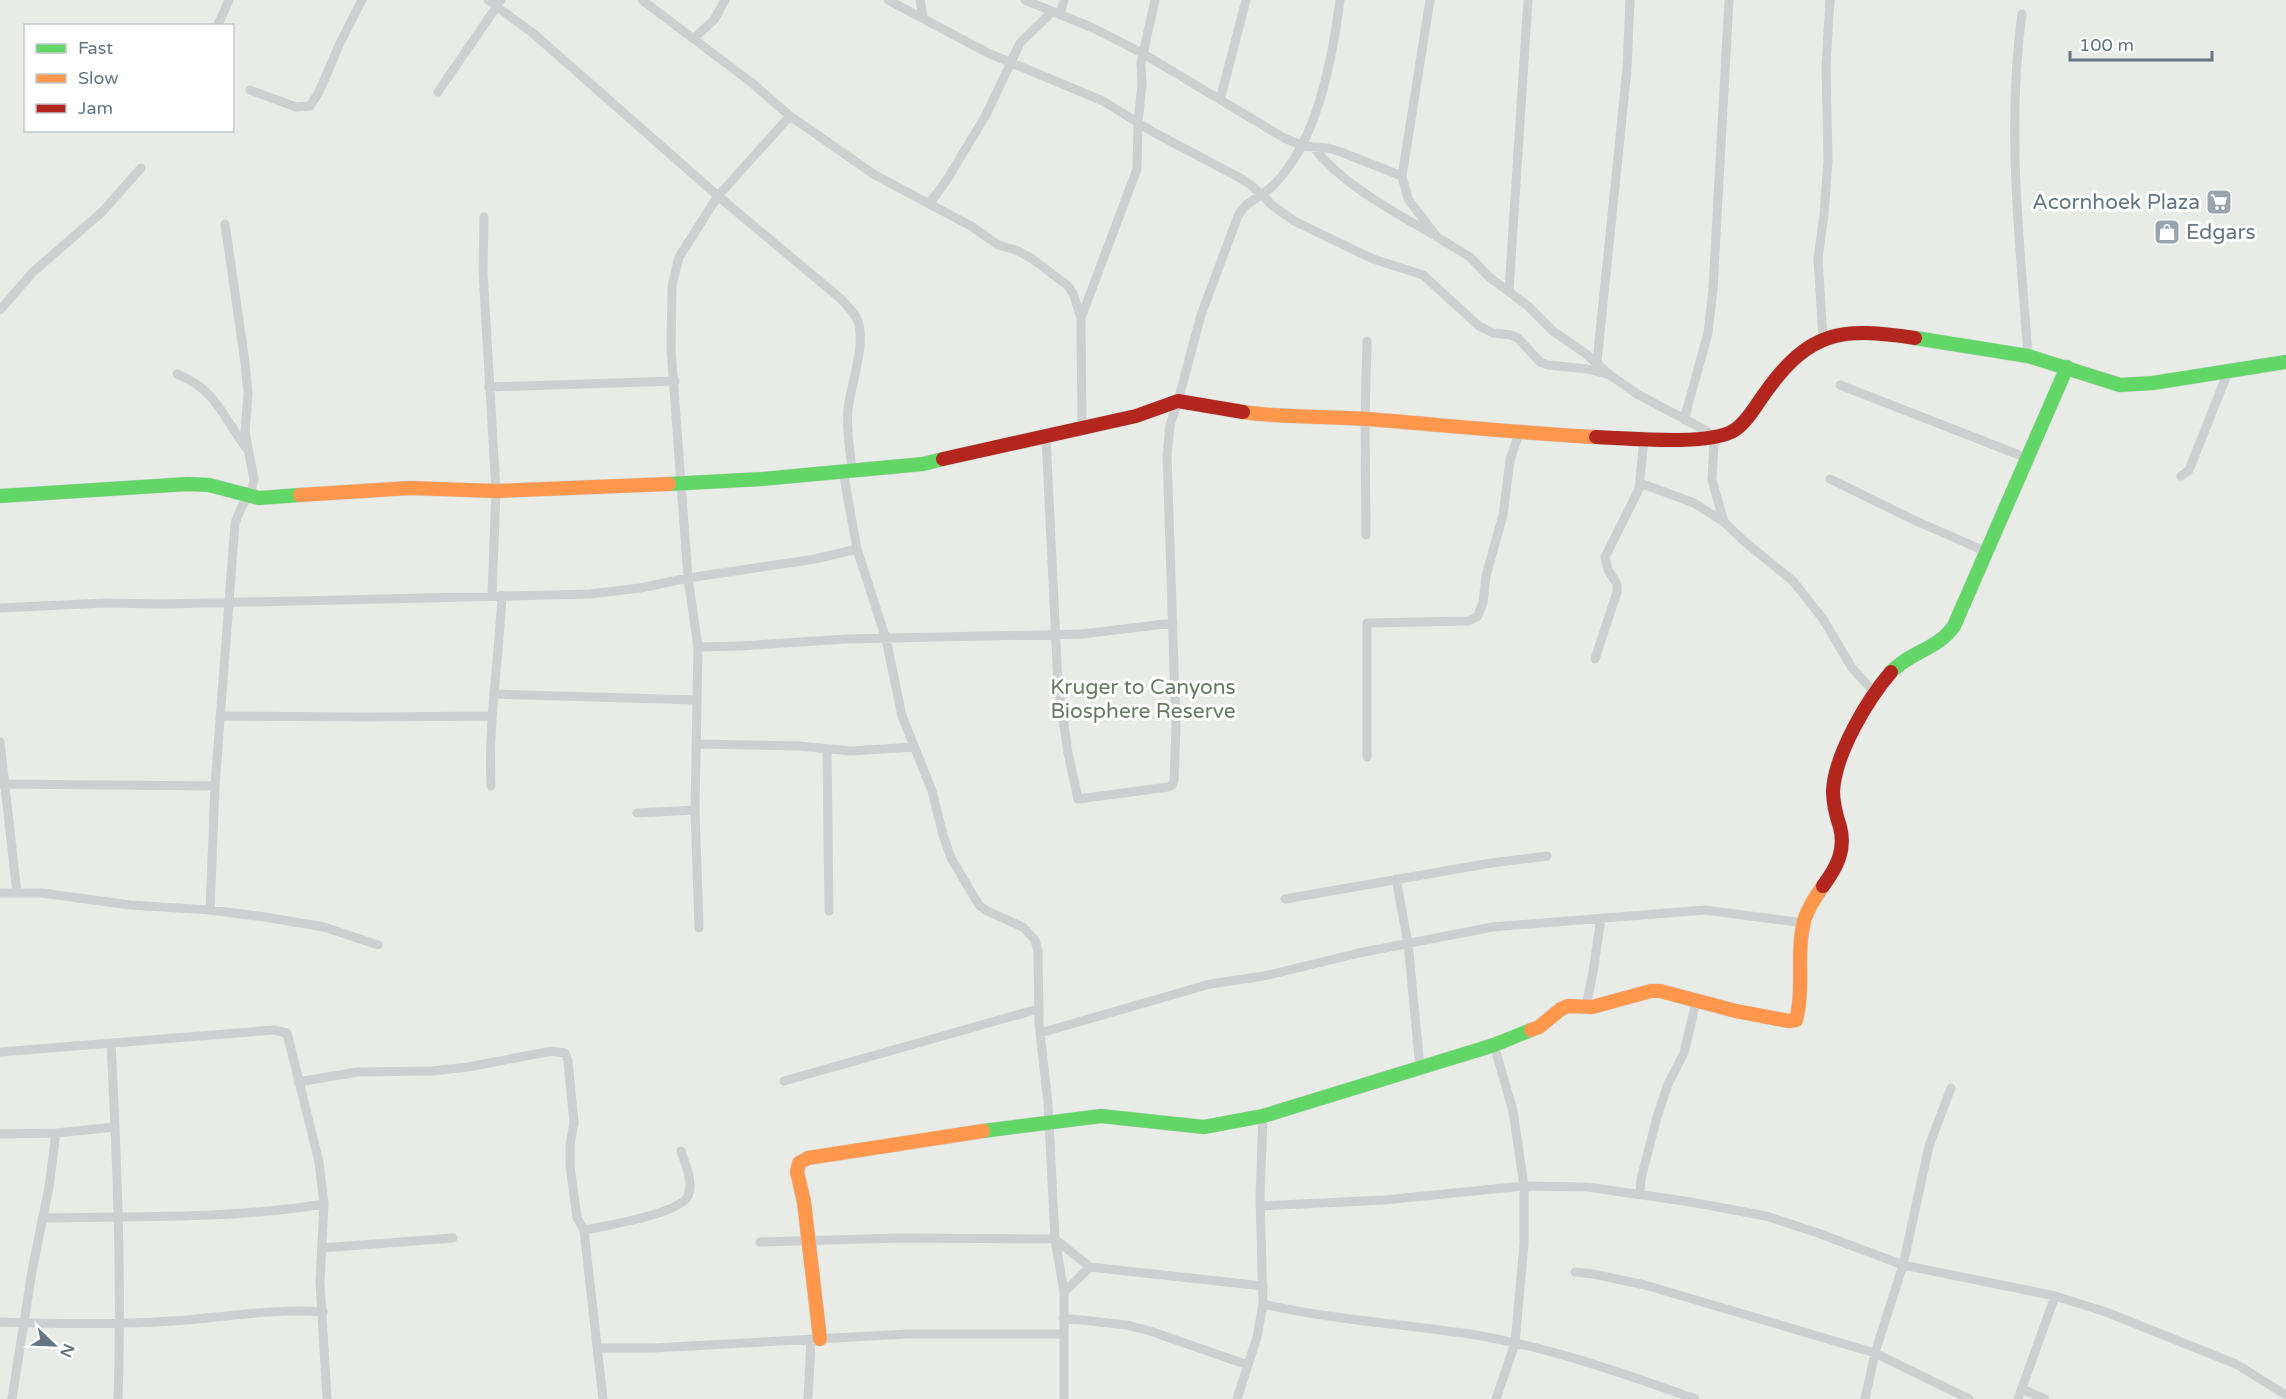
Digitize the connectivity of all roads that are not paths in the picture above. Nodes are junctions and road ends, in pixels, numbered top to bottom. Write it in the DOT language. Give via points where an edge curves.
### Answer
graph roads {
  1 [pos="229,0"];
  2 [pos="362,0"];
  3 [pos="488,0"];
  4 [pos="642,0"];
  5 [pos="725,0"];
  6 [pos="888,0"];
  7 [pos="920,0"];
  8 [pos="1025,0"];
  9 [pos="1064,0"];
  10 [pos="1155,0"];
  11 [pos="1246,0"];
  12 [pos="1340,0"];
  13 [pos="1430,0"];
  14 [pos="1528,0"];
  15 [pos="1630,0"];
  16 [pos="1729,0"];
  17 [pos="1830,0"];
  18 [pos="499,3"];
  19 [pos="1056,14"];
  20 [pos="2022,14"];
  21 [pos="922,17"];
  22 [pos="219,24"];
  23 [pos="694,38"];
  24 [pos="1142,53"];
  25 [pos="1010,63"];
  26 [pos="250,90"];
  27 [pos="438,92"];
  28 [pos="1220,100"];
  29 [pos="790,116"];
  30 [pos="1138,123"];
  31 [pos="1308,146"];
  32 [pos="141,168"];
  33 [pos="1402,176"];
  34 [pos="1262,195"];
  35 [pos="718,196"];
  36 [pos="929,204"];
  37 [pos="484,217"];
  38 [pos="225,224"];
  39 [pos="1437,237"];
  40 [pos="1509,290"];
  41 [pos="0,310"];
  42 [pos="1081,318"];
  43 [pos="1822,338"];
  44 [pos="1367,341"];
  45 [pos="2028,356"];
  46 [pos="1597,362"];
  47 [pos="2286,362"];
  48 [pos="2067,367"];
  49 [pos="2228,372"];
  50 [pos="177,374"];
  51 [pos="1610,375"];
  52 [pos="675,381"];
  53 [pos="1840,385"];
  54 [pos="489,387"];
  55 [pos="1178,401"];
  56 [pos="1365,419"];
  57 [pos="1684,420"];
  58 [pos="1082,429"];
  59 [pos="1519,433"];
  60 [pos="1713,437"];
  61 [pos="1046,438"];
  62 [pos="1644,439"];
  63 [pos="248,450"];
  64 [pos="2027,458"];
  65 [pos="847,470"];
  66 [pos="2181,476"];
  67 [pos="1830,479"];
  68 [pos="1640,483"];
  69 [pos="682,484"];
  70 [pos="496,490"];
  71 [pos="0,496"];
  72 [pos="248,496"];
  73 [pos="1724,522"];
  74 [pos="1366,535"];
  75 [pos="857,549"];
  76 [pos="1987,552"];
  77 [pos="688,578"];
  78 [pos="497,595"];
  79 [pos="229,603"];
  80 [pos="0,608"];
  81 [pos="1173,623"];
  82 [pos="1057,634"];
  83 [pos="886,639"];
  84 [pos="698,647"];
  85 [pos="1595,659"];
  86 [pos="1875,693"];
  87 [pos="495,694"];
  88 [pos="696,700"];
  89 [pos="220,716"];
  90 [pos="492,716"];
  91 [pos="0,742"];
  92 [pos="697,744"];
  93 [pos="915,747"];
  94 [pos="827,749"];
  95 [pos="1367,757"];
  96 [pos="2,784"];
  97 [pos="215,786"];
  98 [pos="491,786"];
  99 [pos="696,810"];
  100 [pos="637,813"];
  101 [pos="1547,856"];
  102 [pos="1396,879"];
  103 [pos="0,893"];
  104 [pos="17,893"];
  105 [pos="1285,898"];
  106 [pos="210,910"];
  107 [pos="829,910"];
  108 [pos="1601,918"];
  109 [pos="1804,923"];
  110 [pos="699,928"];
  111 [pos="1408,943"];
  112 [pos="378,945"];
  113 [pos="1696,1002"];
  114 [pos="1586,1007"];
  115 [pos="1038,1009"];
  116 [pos="1040,1033"];
  117 [pos="111,1043"];
  118 [pos="1494,1045"];
  119 [pos="0,1052"];
  120 [pos="1420,1068"];
  121 [pos="784,1081"];
  122 [pos="298,1082"];
  123 [pos="1951,1088"];
  124 [pos="1263,1116"];
  125 [pos="1049,1122"];
  126 [pos="115,1127"];
  127 [pos="56,1132"];
  128 [pos="0,1134"];
  129 [pos="681,1151"];
  130 [pos="1524,1186"];
  131 [pos="1640,1194"];
  132 [pos="324,1204"];
  133 [pos="1261,1206"];
  134 [pos="120,1216"];
  135 [pos="42,1218"];
  136 [pos="584,1230"];
  137 [pos="453,1238"];
  138 [pos="1055,1239"];
  139 [pos="807,1240"];
  140 [pos="760,1242"];
  141 [pos="322,1248"];
  142 [pos="1903,1265"];
  143 [pos="1090,1267"];
  144 [pos="1575,1272"];
  145 [pos="1263,1286"];
  146 [pos="1064,1292"];
  147 [pos="2055,1296"];
  148 [pos="1263,1304"];
  149 [pos="323,1312"];
  150 [pos="1063,1318"];
  151 [pos="0,1322"];
  152 [pos="24,1323"];
  153 [pos="121,1324"];
  154 [pos="1063,1334"];
  155 [pos="815,1339"];
  156 [pos="1515,1343"];
  157 [pos="598,1348"];
  158 [pos="1875,1353"];
  159 [pos="1248,1365"];
  160 [pos="2022,1389"];
  161 [pos="2286,1395"];
  162 [pos="12,1399"];
  163 [pos="118,1399"];
  164 [pos="327,1399"];
  165 [pos="603,1399"];
  166 [pos="808,1399"];
  167 [pos="1064,1399"];
  168 [pos="1237,1399"];
  169 [pos="1496,1399"];
  170 [pos="1695,1399"];
  171 [pos="1865,1399"];
  172 [pos="1969,1399"];
  173 [pos="2018,1399"];
  174 [pos="2044,1399"];
  1 -- 22 [label="street"];
  2 -- 26 [label="street" via="309,106 296,107"];
  3 -- 18 [label="street"];
  4 -- 23 [label="street"];
  5 -- 23 [label="street" via="714,20"];
  6 -- 21 [label="street"];
  7 -- 21 [label="street"];
  8 -- 19 [label="street"];
  9 -- 19 [label="street"];
  10 -- 24 [label="street"];
  11 -- 28 [label="street"];
  12 -- 31 [label="street" via="1328,71"];
  13 -- 33 [label="street"];
  14 -- 40 [label="street"];
  15 -- 46 [label="street" via="1627,69"];
  16 -- 57 [label="street" via="1713,289 1708,333"];
  17 -- 43 [label="street" via="1826,65 1828,161 1818,258"];
  18 -- 27 [label="street"];
  18 -- 35 [label="street"];
  19 -- 24 [label="street"];
  19 -- 25 [label="street" via="1020,43"];
  20 -- 45 [label="street" via="2014,144"];
  21 -- 25 [label="street"];
  23 -- 29 [label="street"];
  24 -- 28 [label="street"];
  24 -- 30 [label="street"];
  25 -- 30 [label="street" via="1103,101"];
  25 -- 36 [label="street" via="986,115"];
  28 -- 31 [label="street" via="1268,130"];
  29 -- 35 [label="street"];
  29 -- 36 [label="street" via="875,175"];
  30 -- 34 [label="street" via="1242,179"];
  30 -- 42 [label="street" via="1134,180"];
  31 -- 33 [label="street" via="1341,152"];
  31 -- 34 [label="street"];
  31 -- 39 [label="street" via="1350,182"];
  32 -- 41 [label="street" via="102,212 33,272"];
  33 -- 39 [label="street" via="1408,199"];
  34 -- 51 [label="street" via="1294,221 1373,259 1423,275 1479,326 1518,338 1540,362"];
  34 -- 55 [label="street" via="1247,202 1231,232 1201,315"];
  35 -- 52 [label="street" via="675,269 671,349"];
  35 -- 65 [label="street" via="841,299 858,322 859,349 848,409"];
  36 -- 42 [label="street" via="998,245 1031,258 1060,278 1073,293"];
  37 -- 54 [label="street"];
  38 -- 63 [label="street" via="245,362"];
  39 -- 40 [label="street" via="1470,257"];
  40 -- 46 [label="street" via="1553,331"];
  42 -- 58 [label="street"];
  43 -- 45 [label="street" via="1853,332 1888,334"];
  43 -- 60 [label="street" via="1782,369 1742,424"];
  44 -- 56 [label="street"];
  45 -- 48 [label="street"];
  46 -- 51 [label="street"];
  47 -- 49 [label="street"];
  48 -- 49 [label="street" via="2131,386"];
  48 -- 64 [label="street"];
  49 -- 66 [label="street" via="2189,470"];
  50 -- 63 [label="street" via="192,379 210,393"];
  51 -- 57 [label="street"];
  52 -- 54 [label="street"];
  52 -- 69 [label="street"];
  53 -- 64 [label="street"];
  54 -- 70 [label="street"];
  55 -- 56 [label="street" via="1264,416"];
  55 -- 58 [label="street"];
  55 -- 81 [label="street" via="1170,425 1167,456"];
  56 -- 59 [label="street"];
  56 -- 74 [label="street"];
  57 -- 60 [label="street"];
  58 -- 61 [label="street"];
  59 -- 62 [label="street"];
  59 -- 95 [label="street" via="1478,616 1469,621 1367,623"];
  60 -- 62 [label="street"];
  60 -- 73 [label="street" via="1712,480"];
  61 -- 65 [label="street" via="923,464"];
  61 -- 82 [label="street"];
  62 -- 68 [label="street"];
  63 -- 72 [label="street" via="254,480"];
  64 -- 76 [label="street"];
  65 -- 69 [label="street"];
  65 -- 75 [label="street"];
  67 -- 76 [label="street"];
  68 -- 73 [label="street" via="1694,503"];
  68 -- 85 [label="street" via="1605,557 1617,592"];
  69 -- 70 [label="street"];
  69 -- 77 [label="street"];
  70 -- 72 [label="street" via="410,488"];
  70 -- 78 [label="street"];
  71 -- 72 [label="street" via="188,484 209,485"];
  72 -- 79 [label="street" via="235,523"];
  73 -- 86 [label="street" via="1793,581 1824,619 1852,668"];
  75 -- 77 [label="street"];
  75 -- 83 [label="street"];
  76 -- 86 [label="street" via="1946,639 1901,662"];
  77 -- 78 [label="street" via="590,594"];
  77 -- 84 [label="street"];
  78 -- 79 [label="street"];
  78 -- 87 [label="street"];
  79 -- 80 [label="street"];
  79 -- 89 [label="street"];
  81 -- 82 [label="street"];
  81 -- 82 [label="street" via="1176,728 1172,784 1158,790 1078,799 1061,712"];
  82 -- 83 [label="street"];
  83 -- 84 [label="street"];
  83 -- 93 [label="street" via="902,716"];
  84 -- 88 [label="street"];
  86 -- 109 [label="street" via="1836,778 1833,793 1843,838 1841,854 1815,896"];
  87 -- 88 [label="street"];
  87 -- 90 [label="street"];
  88 -- 92 [label="street"];
  89 -- 90 [label="street"];
  89 -- 97 [label="street"];
  90 -- 98 [label="street"];
  91 -- 96 [label="street"];
  92 -- 94 [label="street"];
  92 -- 99 [label="street"];
  93 -- 94 [label="street"];
  93 -- 115 [label="street" via="951,858 974,898 987,911 1023,927 1035,940"];
  94 -- 107 [label="street"];
  96 -- 97 [label="street"];
  96 -- 104 [label="street"];
  97 -- 106 [label="street"];
  99 -- 100 [label="street"];
  99 -- 110 [label="street"];
  101 -- 102 [label="street"];
  102 -- 105 [label="street"];
  102 -- 111 [label="street"];
  103 -- 104 [label="street"];
  104 -- 106 [label="street"];
  106 -- 112 [label="street" via="307,923"];
  108 -- 109 [label="street" via="1706,910"];
  108 -- 111 [label="street" via="1492,927"];
  108 -- 114 [label="street"];
  109 -- 113 [label="street" via="1796,1020"];
  111 -- 116 [label="street" via="1264,976 1210,984"];
  111 -- 120 [label="street"];
  113 -- 114 [label="street" via="1651,991"];
  113 -- 131 [label="street" via="1684,1053 1657,1117"];
  114 -- 118 [label="street" via="1568,1006 1539,1027"];
  115 -- 116 [label="street"];
  115 -- 121 [label="street"];
  116 -- 125 [label="street"];
  117 -- 119 [label="street"];
  117 -- 122 [label="street" via="280,1030 290,1036"];
  117 -- 126 [label="street"];
  118 -- 120 [label="street"];
  118 -- 130 [label="street" via="1513,1111"];
  120 -- 124 [label="street"];
  122 -- 132 [label="street"];
  122 -- 136 [label="street" via="357,1072 431,1071 563,1052 568,1060 573,1110 570,1166 577,1218"];
  123 -- 142 [label="street" via="1929,1146"];
  124 -- 125 [label="street" via="1204,1126 1101,1116"];
  124 -- 133 [label="street"];
  125 -- 138 [label="street"];
  125 -- 139 [label="street" via="802,1160 797,1172"];
  126 -- 127 [label="street"];
  126 -- 134 [label="street"];
  127 -- 128 [label="street"];
  127 -- 135 [label="street"];
  129 -- 136 [label="street" via="690,1186 681,1204 622,1223"];
  130 -- 131 [label="street" via="1587,1187"];
  130 -- 133 [label="street" via="1384,1200"];
  130 -- 156 [label="street" via="1524,1244"];
  131 -- 142 [label="street" via="1766,1216"];
  132 -- 134 [label="street" via="289,1210"];
  132 -- 141 [label="street"];
  133 -- 145 [label="street"];
  134 -- 135 [label="street"];
  134 -- 153 [label="street"];
  135 -- 152 [label="street"];
  136 -- 157 [label="street"];
  137 -- 141 [label="street"];
  138 -- 139 [label="street"];
  138 -- 143 [label="street"];
  138 -- 146 [label="street"];
  139 -- 140 [label="street"];
  139 -- 155 [label="street"];
  141 -- 149 [label="street"];
  142 -- 147 [label="street"];
  142 -- 158 [label="street"];
  143 -- 145 [label="street"];
  143 -- 146 [label="street"];
  144 -- 158 [label="street" via="1645,1285"];
  145 -- 148 [label="street"];
  146 -- 150 [label="street"];
  147 -- 160 [label="street"];
  147 -- 161 [label="street" via="2236,1364"];
  148 -- 156 [label="street"];
  148 -- 159 [label="street"];
  149 -- 153 [label="street" via="288,1311"];
  149 -- 164 [label="street"];
  150 -- 154 [label="street"];
  150 -- 159 [label="street" via="1127,1325"];
  151 -- 152 [label="street"];
  152 -- 153 [label="street"];
  152 -- 162 [label="street"];
  153 -- 163 [label="street"];
  154 -- 155 [label="street" via="907,1334"];
  154 -- 167 [label="street"];
  155 -- 157 [label="street"];
  155 -- 166 [label="street"];
  156 -- 169 [label="street"];
  156 -- 170 [label="street" via="1612,1369"];
  157 -- 165 [label="street"];
  158 -- 171 [label="street"];
  158 -- 172 [label="street"];
  159 -- 168 [label="street"];
  160 -- 173 [label="street"];
  160 -- 174 [label="street"];
}
